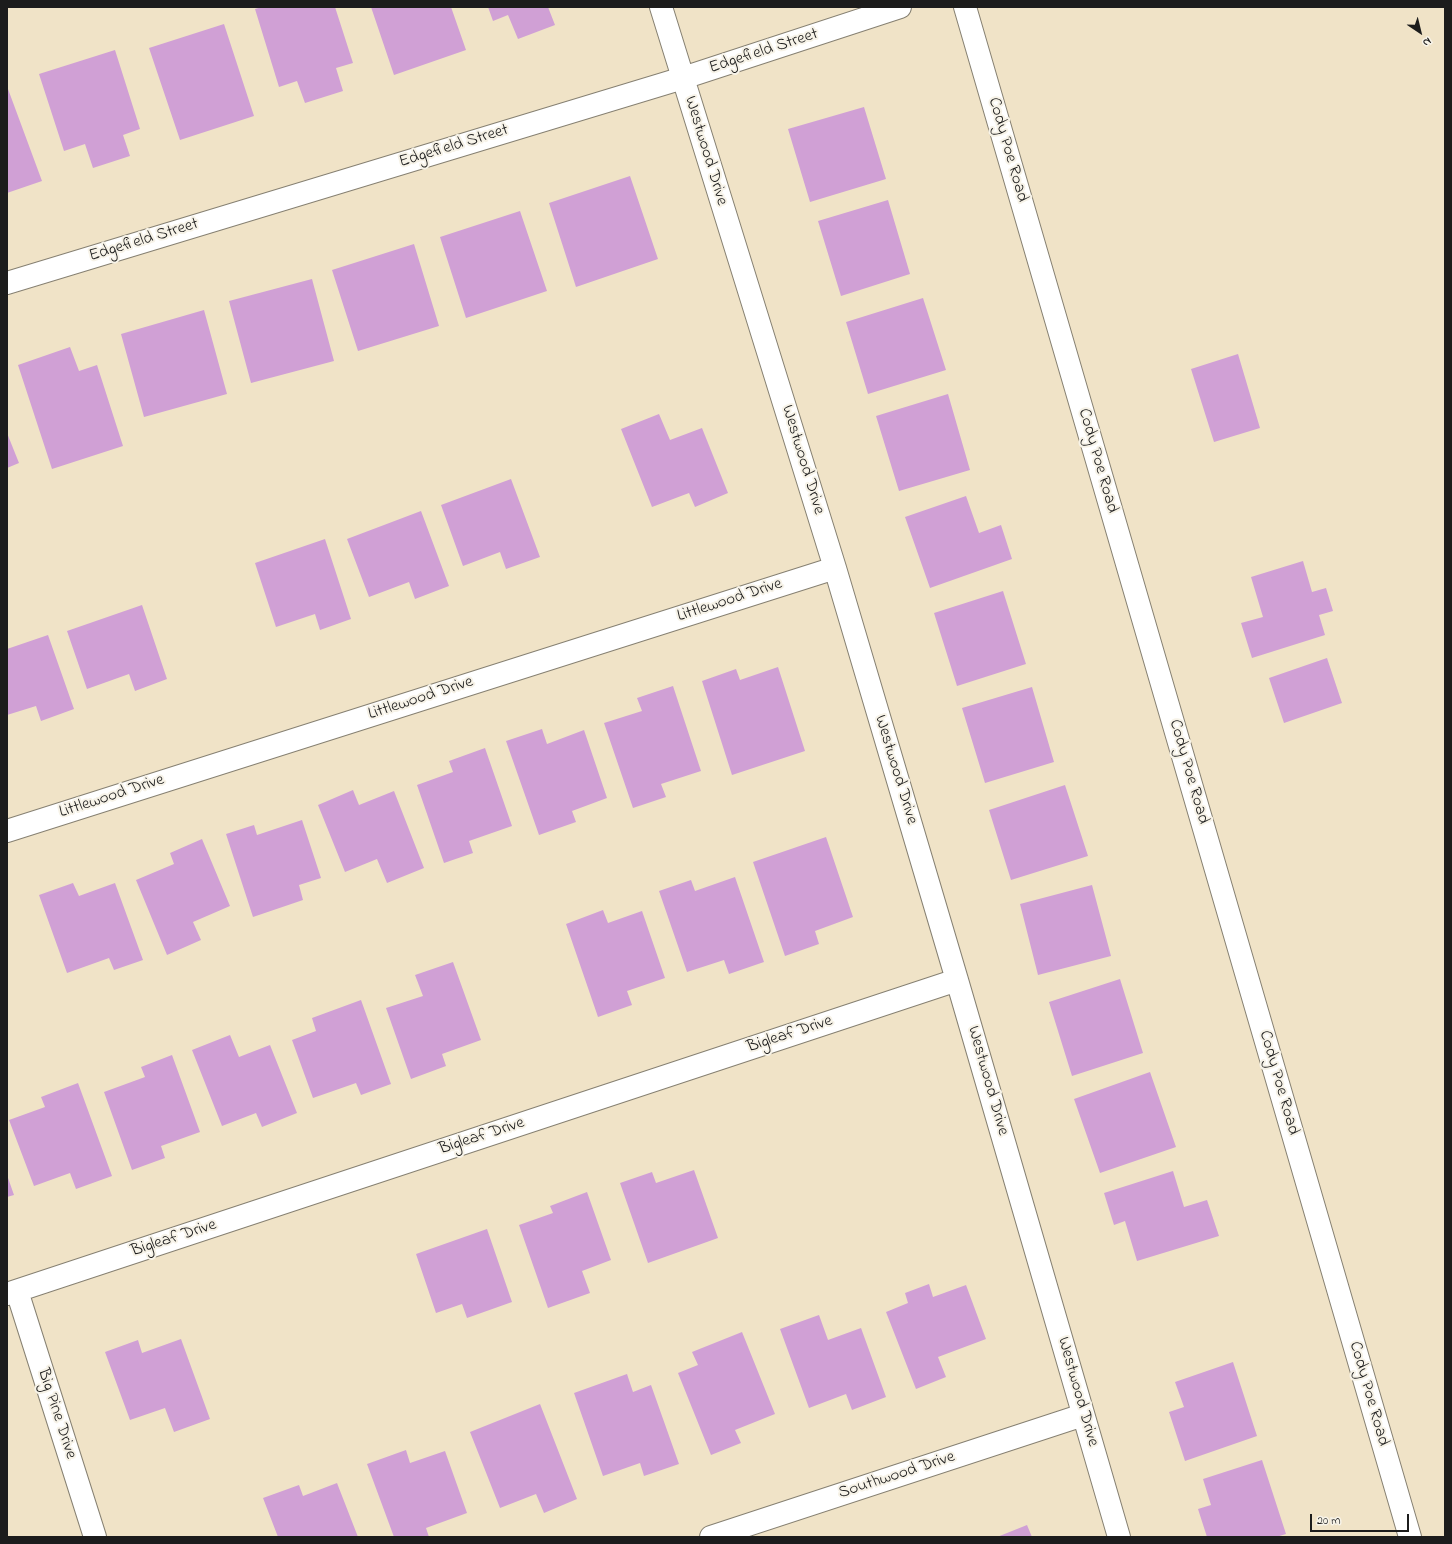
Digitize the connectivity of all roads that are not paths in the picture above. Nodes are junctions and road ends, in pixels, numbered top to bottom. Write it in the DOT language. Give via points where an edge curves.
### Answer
graph roads {
  1 [pos="661,7"];
  2 [pos="900,7"];
  3 [pos="965,7"];
  4 [pos="683,78"];
  5 [pos="7,283"];
  6 [pos="835,568"];
  7 [pos="7,831"];
  8 [pos="957,980"];
  9 [pos="12,1292"];
  10 [pos="1083,1415"];
  11 [pos="95,1537"];
  12 [pos="711,1537"];
  13 [pos="1119,1537"];
  14 [pos="1410,1537"];
  1 -- 4 [label="street, Westwood Drive"];
  2 -- 4 [label="street, Edgefield Street"];
  3 -- 14 [label="street, Cody Poe Road"];
  4 -- 5 [label="street, Edgefield Street"];
  4 -- 6 [label="street, Westwood Drive"];
  6 -- 7 [label="street, Littlewood Drive"];
  6 -- 8 [label="street, Westwood Drive"];
  8 -- 9 [label="street, Bigleaf Drive"];
  8 -- 10 [label="street, Westwood Drive"];
  9 -- 11 [label="street, Big Pine Drive"];
  10 -- 12 [label="street, Southwood Drive"];
  10 -- 13 [label="street, Westwood Drive"];
}
